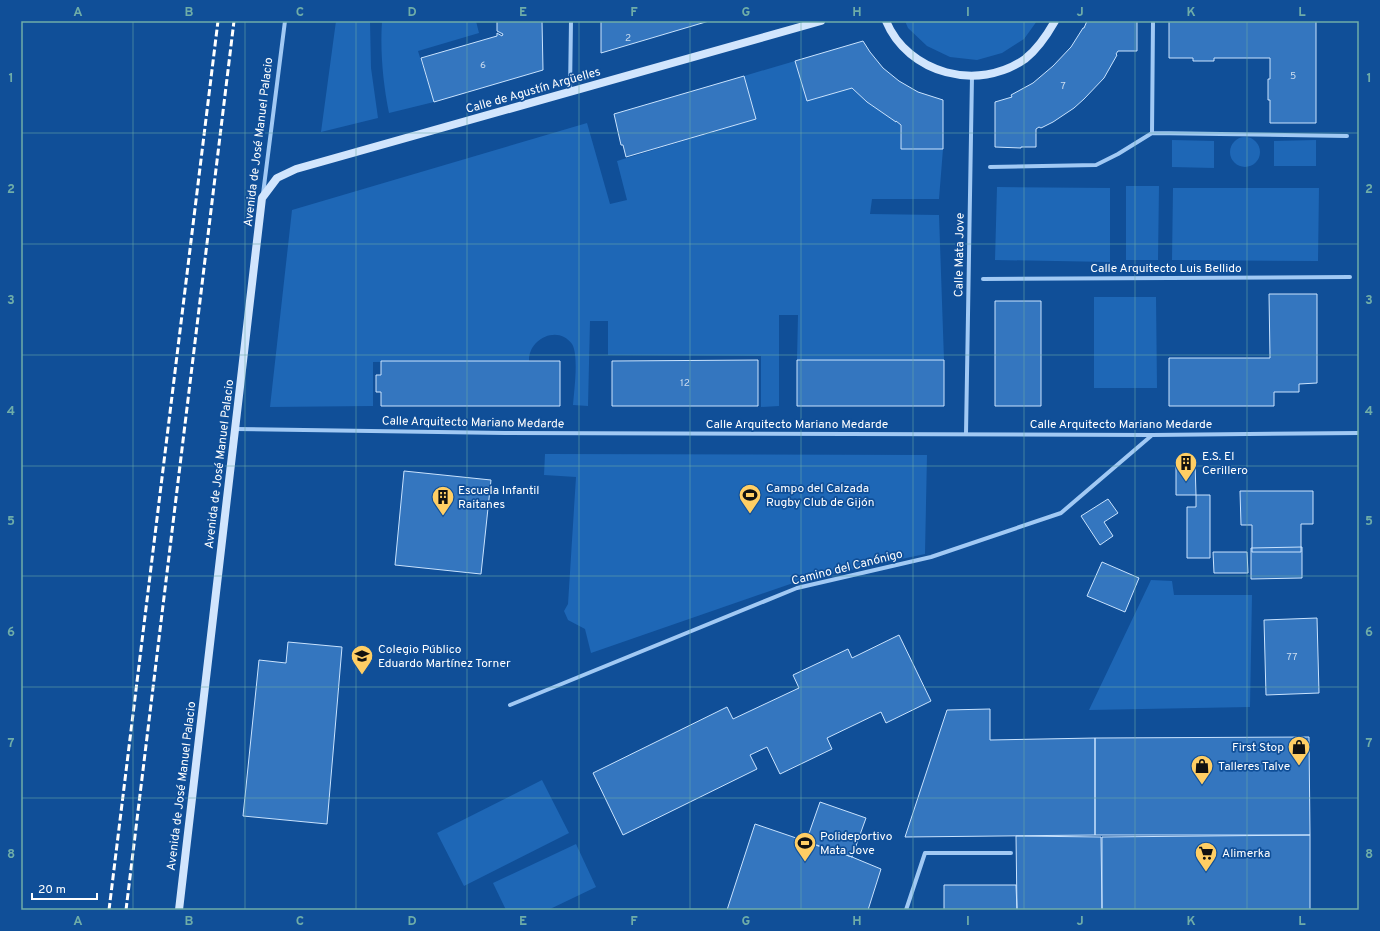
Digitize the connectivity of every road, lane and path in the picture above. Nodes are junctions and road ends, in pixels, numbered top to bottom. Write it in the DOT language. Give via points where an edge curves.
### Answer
graph roads {
  1 [pos="285,21"];
  2 [pos="571,21"];
  3 [pos="821,21"];
  4 [pos="886,21"];
  5 [pos="1055,21"];
  6 [pos="1153,21"];
  7 [pos="972,76"];
  8 [pos="570,92"];
  9 [pos="1152,133"];
  10 [pos="1347,136"];
  11 [pos="990,167"];
  12 [pos="262,198"];
  13 [pos="1350,277"];
  14 [pos="983,280"];
  15 [pos="235,429"];
  16 [pos="1359,433"];
  17 [pos="966,434"];
  18 [pos="1152,436"];
  19 [pos="510,705"];
  20 [pos="1011,853"];
  21 [pos="179,910"];
  22 [pos="906,910"];
  1 -- 12 [label="street, Avenida de José Manuel Palacio"];
  2 -- 8 [label="street"];
  3 -- 8 [label="street, Calle de Agustín Argüelles"];
  4 -- 7 [label="street" via="891,34 913,57 940,71"];
  5 -- 7 [label="street" via="1045,39 1025,59 1000,71"];
  6 -- 9 [label="street"];
  7 -- 17 [label="street, Calle Mata Jove"];
  8 -- 12 [label="street, Calle de Agustín Argüelles" via="296,169 277,178"];
  9 -- 10 [label="street"];
  9 -- 11 [label="street" via="1096,164"];
  12 -- 15 [label="street, Avenida de José Manuel Palacio"];
  13 -- 14 [label="street, Calle Arquitecto Luis Bellido"];
  15 -- 17 [label="street, Calle Arquitecto Mariano Medarde" via="525,433"];
  15 -- 21 [label="street, Avenida de José Manuel Palacio"];
  16 -- 18 [label="street, Calle Arquitecto Mariano Medarde"];
  17 -- 18 [label="street, Calle Arquitecto Mariano Medarde"];
  18 -- 19 [label="street, Camino del Canónigo" via="1061,513 931,557 797,588"];
  20 -- 22 [label="street" via="925,853"];
}
